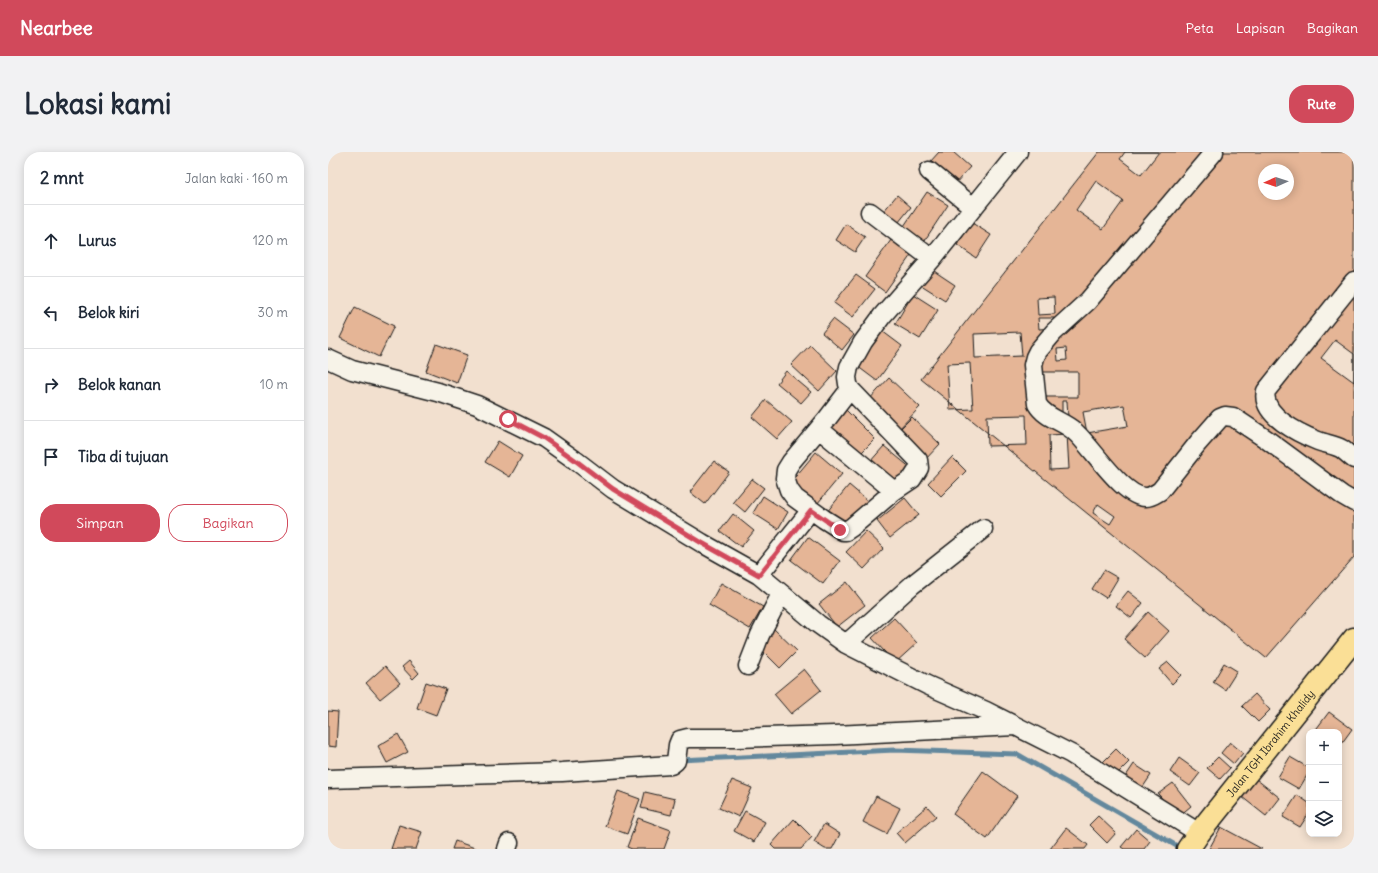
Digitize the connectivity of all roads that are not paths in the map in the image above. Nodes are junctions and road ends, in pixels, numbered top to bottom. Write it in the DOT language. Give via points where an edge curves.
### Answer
graph roads {
  1 [pos="1018,152"];
  2 [pos="1214,152"];
  3 [pos="930,171"];
  4 [pos="973,207"];
  5 [pos="870,212"];
  6 [pos="932,259"];
  7 [pos="1354,281"];
  8 [pos="328,358"];
  9 [pos="850,389"];
  10 [pos="819,429"];
  11 [pos="1354,459"];
  12 [pos="894,491"];
  13 [pos="1354,502"];
  14 [pos="811,510"];
  15 [pos="983,529"];
  16 [pos="759,575"];
  17 [pos="781,594"];
  18 [pos="1354,639"];
  19 [pos="846,644"];
  20 [pos="748,666"];
  21 [pos="1015,726"];
  22 [pos="328,779"];
  23 [pos="1195,840"];
  1 -- 4 [label="street"];
  2 -- 13 [label="street" via="1088,301 1054,332 1038,351 1033,365 1037,404 1050,416 1073,429 1116,478 1136,495 1152,496 1160,491 1220,418 1228,416 1266,439"];
  3 -- 4 [label="street"];
  4 -- 6 [label="street"];
  5 -- 6 [label="street"];
  6 -- 9 [label="street" via="882,316 856,353 847,377"];
  7 -- 11 [label="street" via="1266,391 1265,396 1269,407 1283,422 1341,449"];
  8 -- 16 [label="street" via="352,370 477,404 508,419 544,438 613,489"];
  9 -- 10 [label="street"];
  9 -- 12 [label="street" via="918,460 920,465 917,473"];
  10 -- 12 [label="street"];
  10 -- 14 [label="street" via="791,462 785,478 795,498"];
  12 -- 14 [label="street" via="846,531"];
  14 -- 16 [label="street"];
  15 -- 19 [label="street" via="912,585"];
  16 -- 17 [label="street"];
  17 -- 19 [label="street"];
  17 -- 20 [label="street"];
  18 -- 23 [label="main road, Jalan TGH Ibrahim Khalidy"];
  19 -- 21 [label="street"];
  21 -- 22 [label="street" via="835,735 688,738 680,740 671,764 562,772"];
  21 -- 23 [label="street" via="1071,754"];
}
